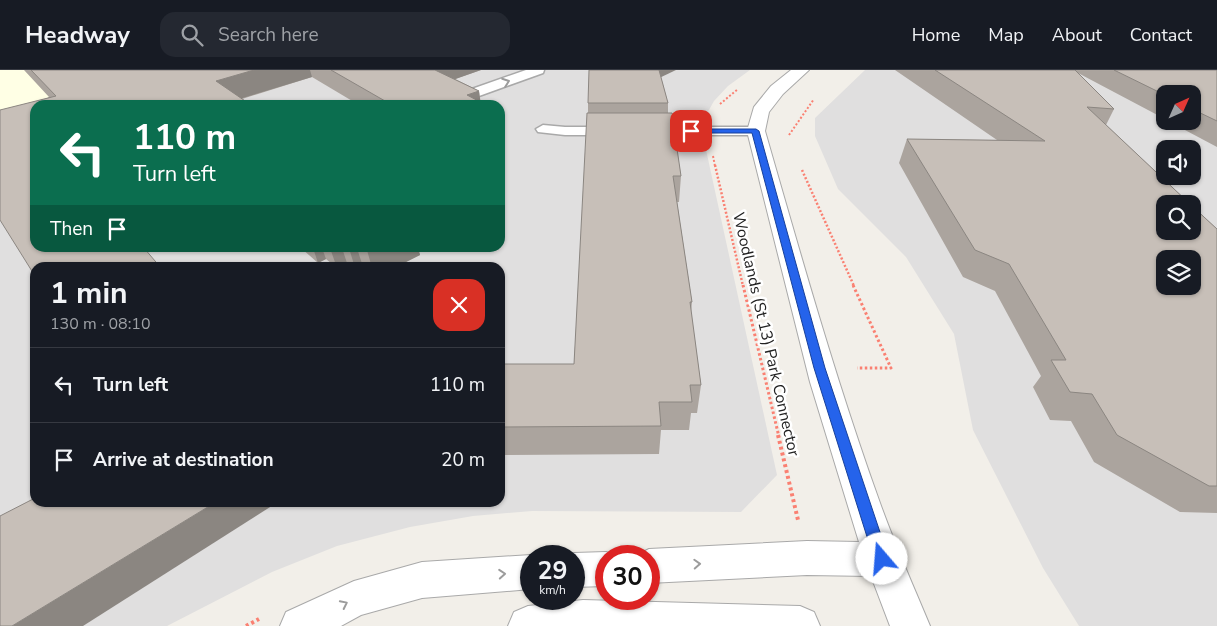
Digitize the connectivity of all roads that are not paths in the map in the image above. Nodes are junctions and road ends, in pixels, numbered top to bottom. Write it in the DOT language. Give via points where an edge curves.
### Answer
graph roads {
  1 [pos="538,70"];
  2 [pos="801,70"];
  3 [pos="474,93"];
  4 [pos="543,129"];
  5 [pos="756,131"];
  6 [pos="882,559"];
  7 [pos="660,565"];
  8 [pos="520,573"];
  9 [pos="300,626"];
  10 [pos="528,626"];
  11 [pos="800,626"];
  12 [pos="910,626"];
  3 -- 1 [label="lane, one-way"];
  2 -- 5 [label="street" via="777,90 760,111"];
  4 -- 5 [label="lane"];
  5 -- 6 [label="street" via="820,368"];
  7 -- 6 [label="street, one-way" via="807,558"];
  6 -- 12 [label="street"];
  9 -- 8 [label="street, one-way" via="354,599 422,580"];
  10 -- 11 [label="street" via="583,619"];
}
